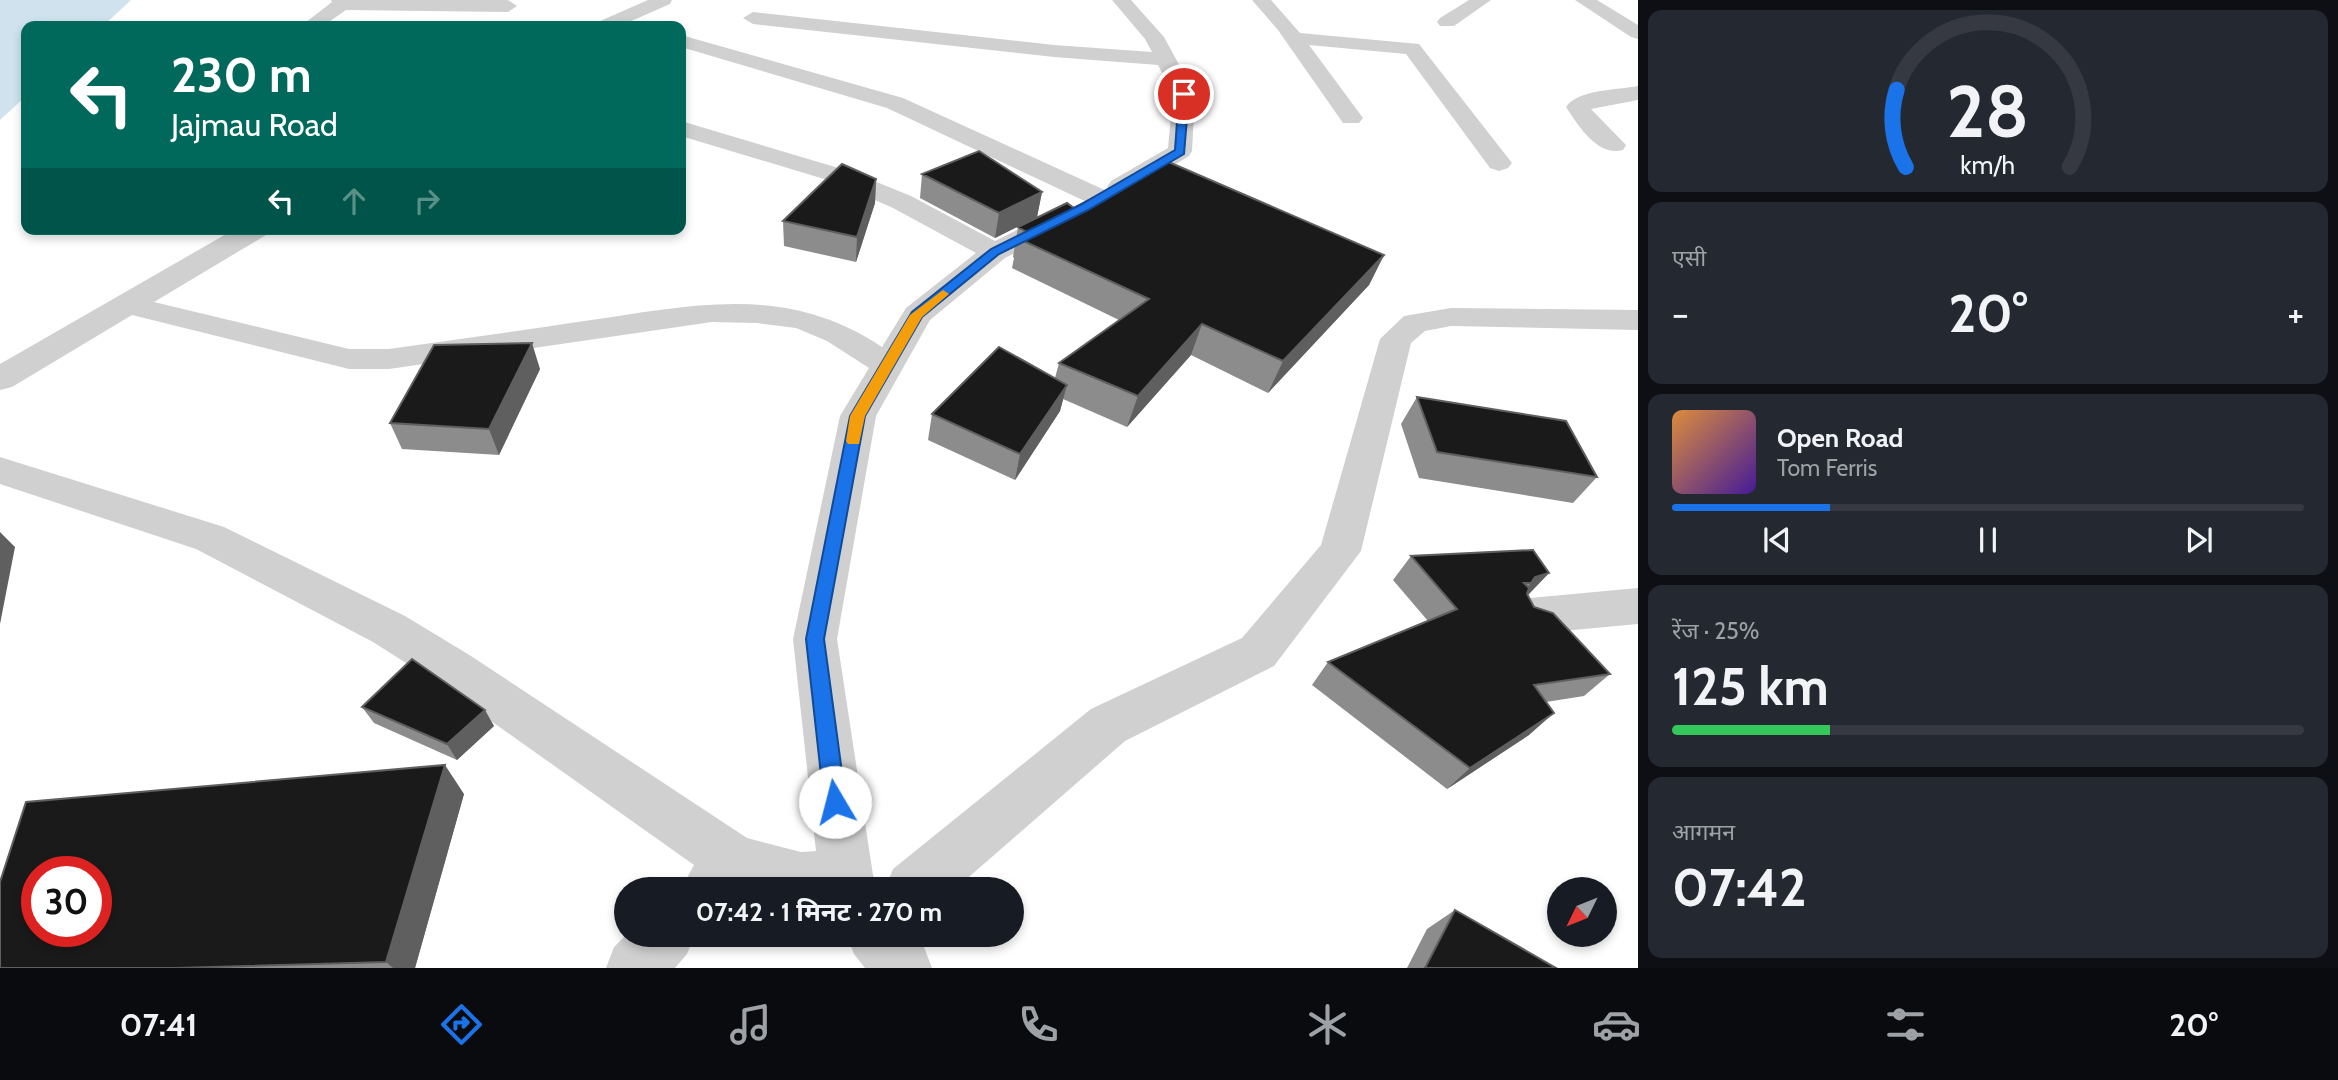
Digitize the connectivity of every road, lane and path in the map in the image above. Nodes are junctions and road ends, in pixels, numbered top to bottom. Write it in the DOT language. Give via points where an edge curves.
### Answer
graph roads {
  1 [pos="663,0"];
  2 [pos="1121,0"];
  3 [pos="1261,0"];
  4 [pos="1482,0"];
  5 [pos="1584,0"];
  6 [pos="786,1"];
  7 [pos="341,2"];
  8 [pos="511,3"];
  9 [pos="825,6"];
  10 [pos="753,18"];
  11 [pos="317,21"];
  12 [pos="509,21"];
  13 [pos="619,21"];
  14 [pos="1447,22"];
  15 [pos="1051,31"];
  16 [pos="1638,33"];
  17 [pos="1293,38"];
  18 [pos="1149,44"];
  19 [pos="687,47"];
  20 [pos="1638,93"];
  21 [pos="1351,118"];
  22 [pos="686,130"];
  23 [pos="1615,145"];
  24 [pos="1499,163"];
  25 [pos="1100,198"];
  26 [pos="246,235"];
  27 [pos="995,252"];
  28 [pos="126,304"];
  29 [pos="1638,320"];
  30 [pos="887,365"];
  31 [pos="0,379"];
  32 [pos="0,470"];
  33 [pos="1638,606"];
  34 [pos="1530,616"];
  35 [pos="722,875"];
  36 [pos="762,877"];
  37 [pos="847,877"];
  38 [pos="927,877"];
  39 [pos="655,947"];
  40 [pos="885,947"];
  41 [pos="635,968"];
  42 [pos="903,968"];
  1 -- 13 [label="street"];
  2 -- 18 [label="street"];
  3 -- 17 [label="street"];
  4 -- 14 [label="street"];
  5 -- 16 [label="street"];
  6 -- 10 [label="street"];
  7 -- 8 [label="street"];
  7 -- 11 [label="street"];
  8 -- 12 [label="street"];
  9 -- 15 [label="street"];
  10 -- 18 [label="street" via="1041,50"];
  10 -- 19 [label="street"];
  17 -- 21 [label="street"];
  17 -- 24 [label="street" via="1412,48"];
  18 -- 25 [label="street" via="1184,94 1180,151"];
  19 -- 25 [label="street" via="895,103"];
  20 -- 23 [label="street" via="1577,107"];
  22 -- 27 [label="street" via="843,177 902,202"];
  25 -- 27 [label="street"];
  26 -- 28 [label="street"];
  27 -- 30 [label="street" via="917,315"];
  28 -- 30 [label="street" via="349,359 389,359 712,313 754,313 789,317 831,330"];
  28 -- 31 [label="street"];
  29 -- 38 [label="street" via="1451,317 1415,323 1396,339 1340,551 1258,652 1108,724"];
  30 -- 37 [label="street" via="858,416 815,639"];
  32 -- 35 [label="street" via="210,538 390,629 455,670"];
  33 -- 34 [label="street"];
  35 -- 36 [label="street"];
  39 -- 41 [label="street"];
  40 -- 42 [label="street"];
}
